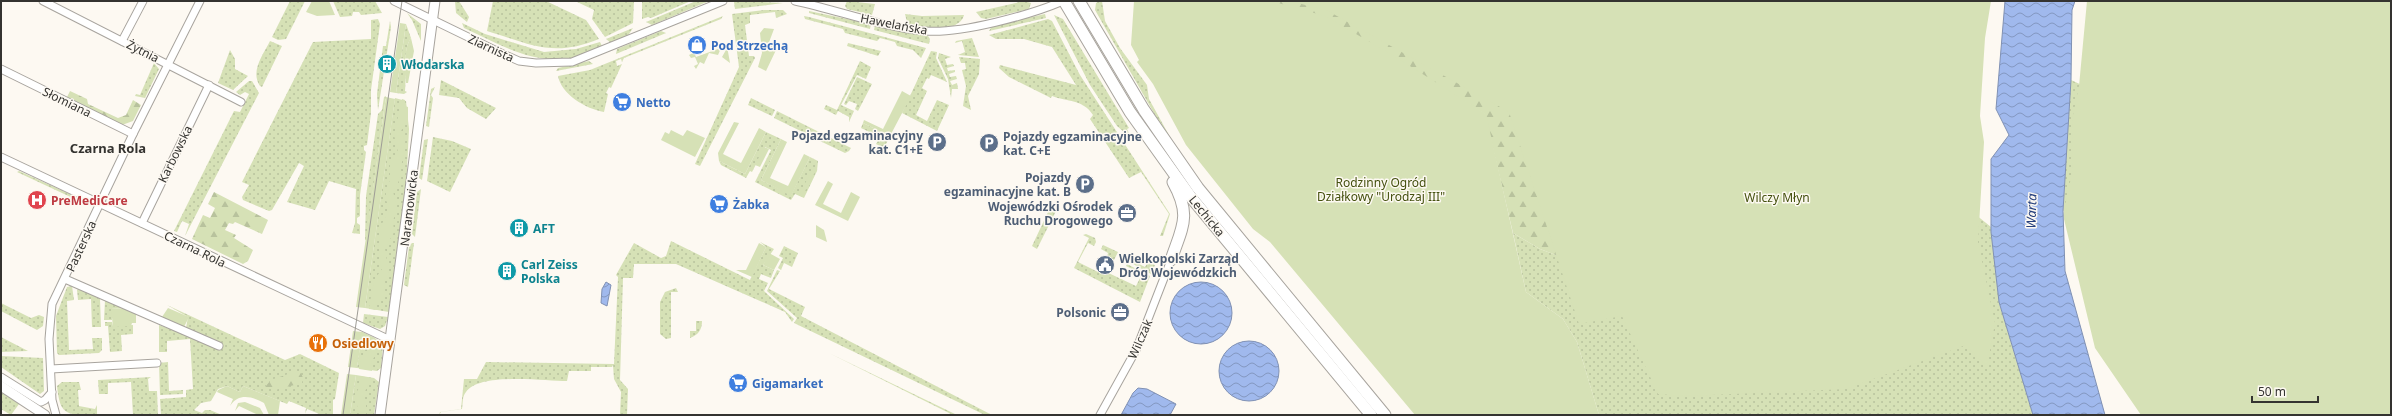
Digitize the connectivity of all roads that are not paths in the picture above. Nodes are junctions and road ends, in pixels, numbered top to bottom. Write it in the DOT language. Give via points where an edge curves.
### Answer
graph roads {
  1 [pos="44,1"];
  2 [pos="143,1"];
  3 [pos="200,1"];
  4 [pos="394,1"];
  5 [pos="435,1"];
  6 [pos="723,1"];
  7 [pos="795,1"];
  8 [pos="1064,1"];
  9 [pos="1079,1"];
  10 [pos="432,20"];
  11 [pos="122,41"];
  12 [pos="168,64"];
  13 [pos="1,69"];
  14 [pos="209,85"];
  15 [pos="241,102"];
  16 [pos="133,134"];
  17 [pos="1150,142"];
  18 [pos="1,157"];
  19 [pos="100,203"];
  20 [pos="142,223"];
  21 [pos="1171,260"];
  22 [pos="65,279"];
  23 [pos="390,340"];
  24 [pos="219,346"];
  25 [pos="157,363"];
  26 [pos="51,369"];
  27 [pos="1,377"];
  28 [pos="1,386"];
  29 [pos="52,392"];
  30 [pos="45,415"];
  31 [pos="56,415"];
  32 [pos="380,415"];
  33 [pos="1100,415"];
  34 [pos="1371,415"];
  35 [pos="1385,415"];
  1 -- 11 [label="street, Żytnia"];
  2 -- 11 [label="street"];
  3 -- 12 [label="street, Pasterska"];
  4 -- 10 [label="street"];
  5 -- 10 [label="street, Naramowicka"];
  6 -- 10 [label="street, Ziarnista" via="591,56 553,64 519,60"];
  7 -- 8 [label="street, Hawelańska" via="906,28 937,32 974,27 1047,8"];
  8 -- 17 [label="main road, Lechicka" via="1100,65"];
  9 -- 35 [label="main road, Lechicka" via="1129,88 1194,181"];
  10 -- 23 [label="street, Naramowicka"];
  11 -- 12 [label="street, Żytnia"];
  12 -- 14 [label="street, Żytnia"];
  12 -- 16 [label="street, Pasterska"];
  13 -- 16 [label="street, Słomiana"];
  14 -- 15 [label="street, Żytnia"];
  14 -- 20 [label="street, Karbowska"];
  16 -- 19 [label="street, Pasterska"];
  17 -- 21 [label="main road" via="1184,206 1184,224"];
  17 -- 34 [label="main road, Lechicka" via="1205,214"];
  18 -- 19 [label="street, Czarna Rola"];
  19 -- 20 [label="street, Czarna Rola"];
  19 -- 22 [label="street, Pasterska"];
  20 -- 23 [label="street, Czarna Rola"];
  21 -- 33 [label="street, Wilczak" via="1136,350"];
  22 -- 24 [label="street"];
  22 -- 26 [label="street, Pasterska" via="52,304 49,339"];
  23 -- 32 [label="street, Naramowicka"];
  25 -- 26 [label="street"];
  26 -- 29 [label="street, Pasterska"];
  27 -- 29 [label="street" via="35,400 45,400"];
  28 -- 30 [label="street"];
  29 -- 31 [label="street, Pasterska"];
}
